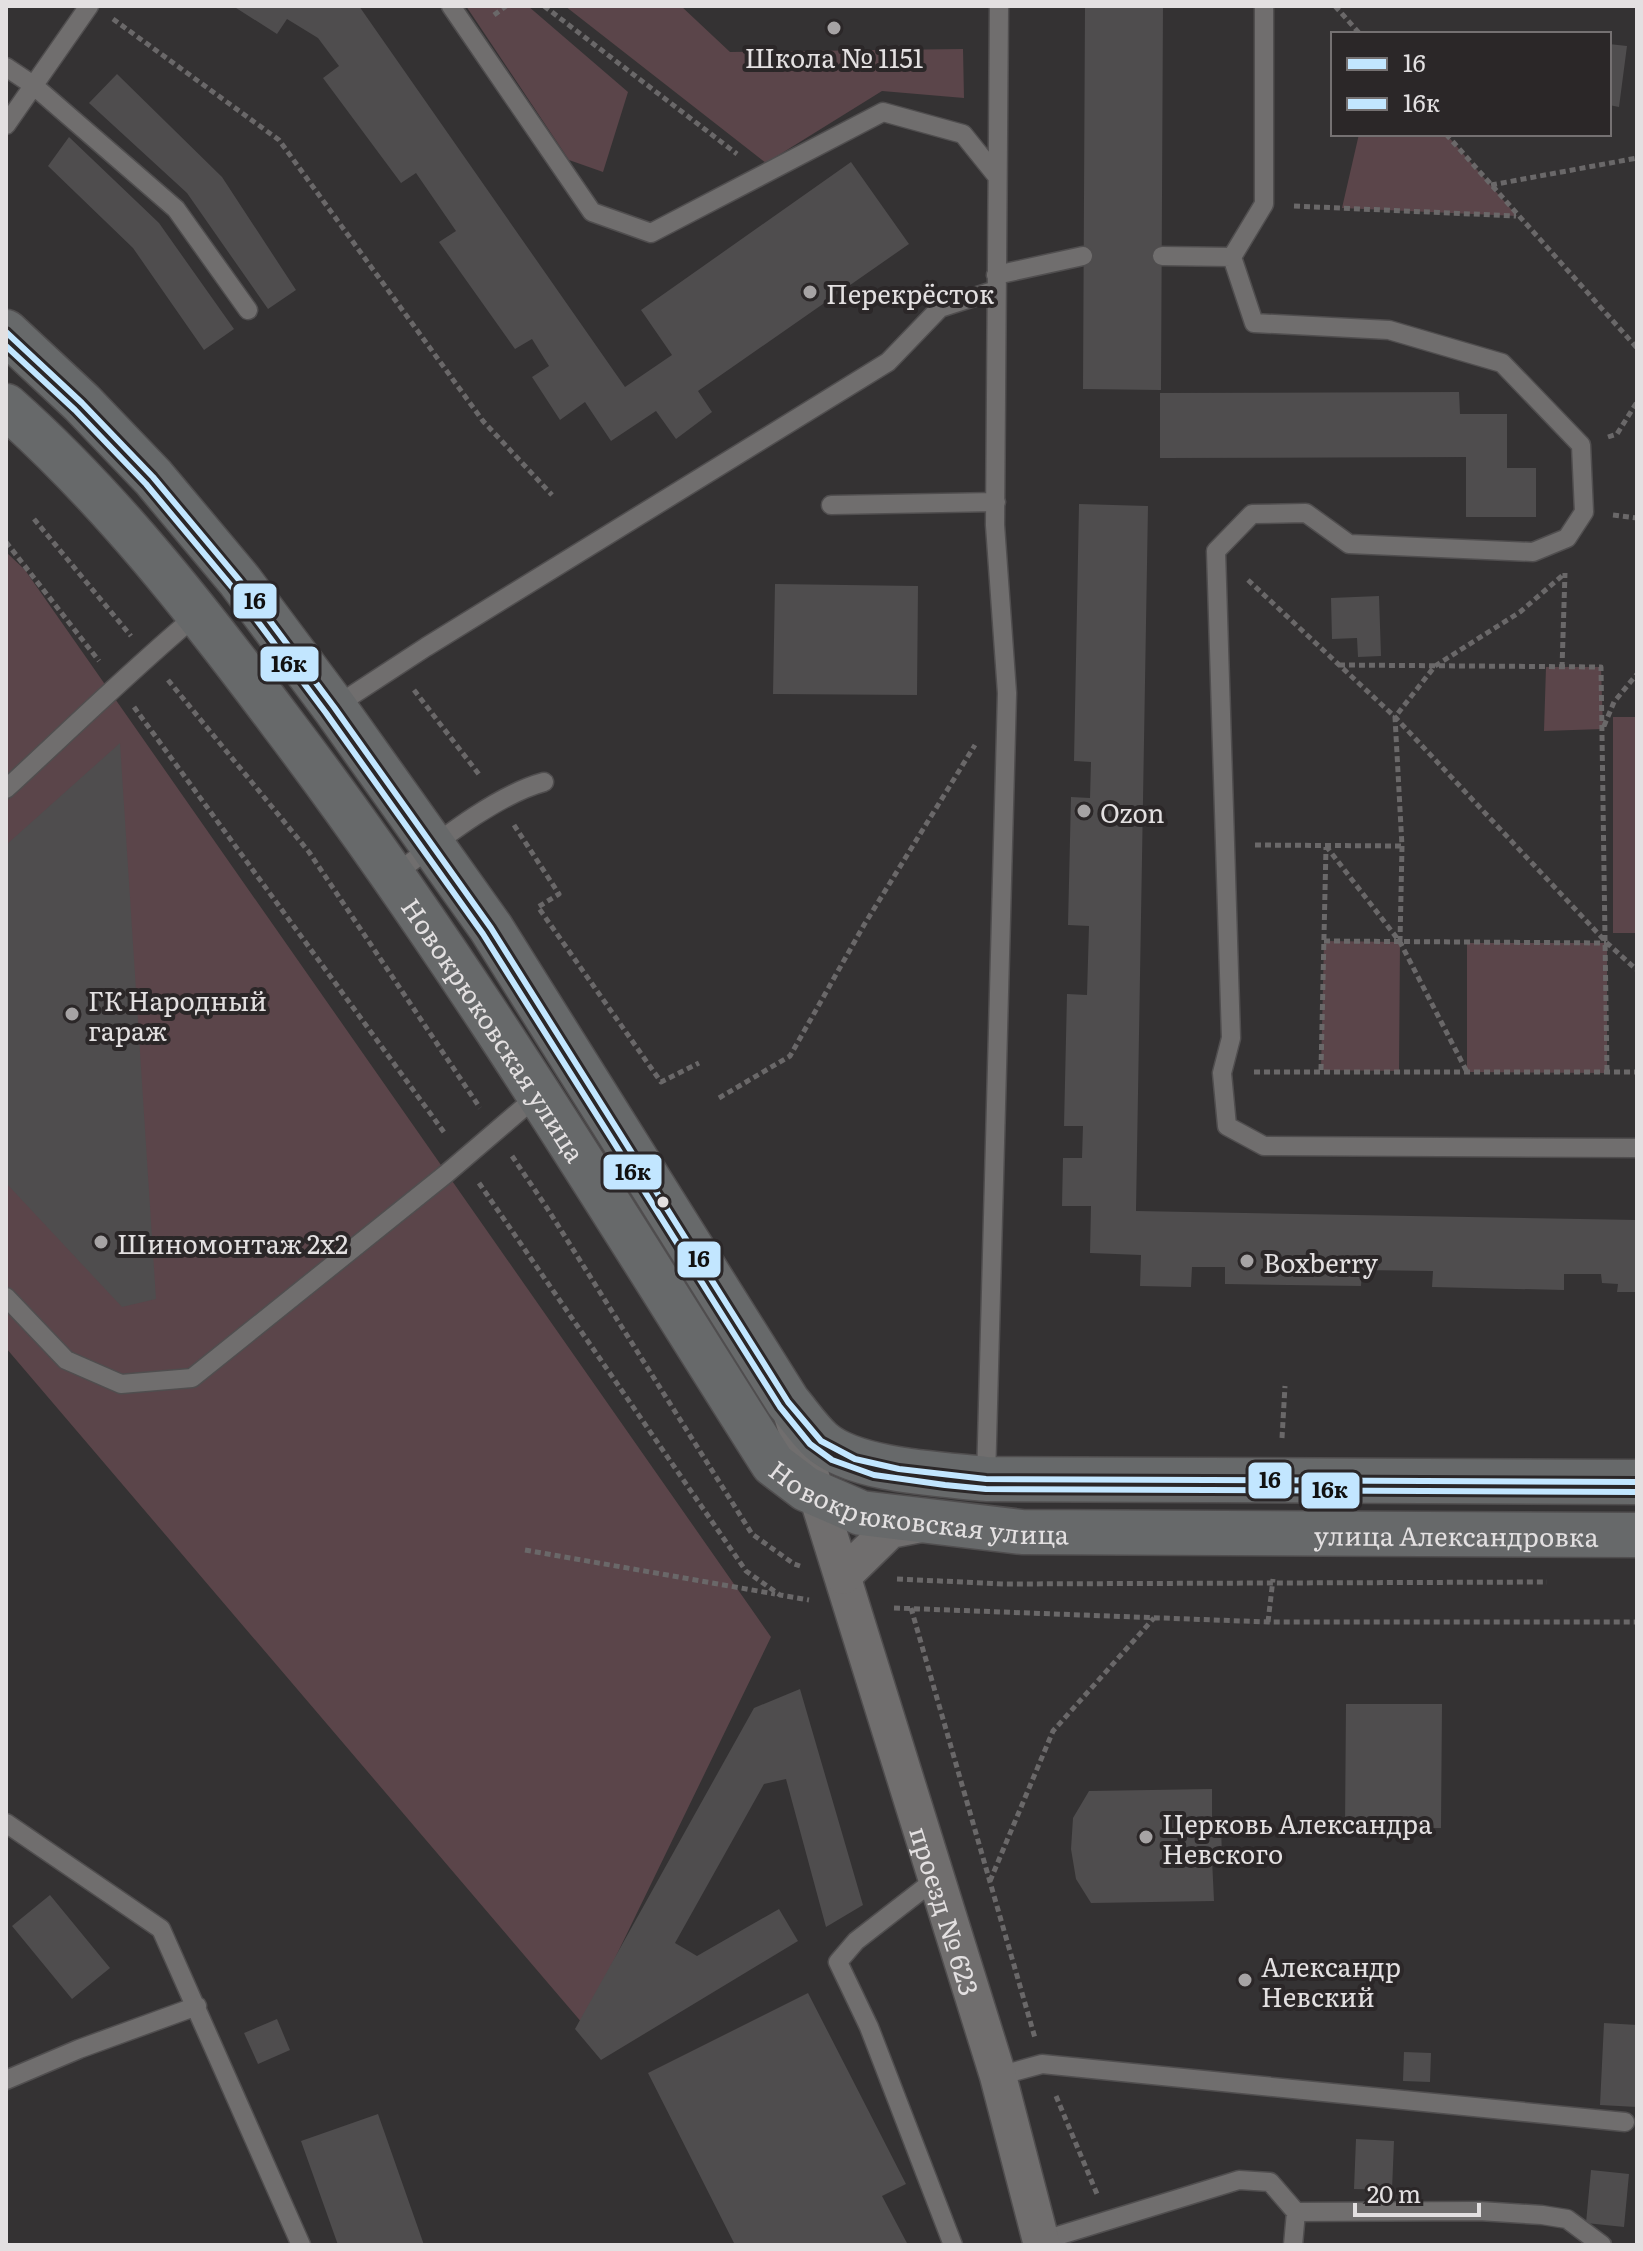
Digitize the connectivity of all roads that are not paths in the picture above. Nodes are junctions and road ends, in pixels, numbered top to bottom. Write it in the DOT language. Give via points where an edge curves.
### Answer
graph roads {
  1 [pos="89,6"];
  2 [pos="451,6"];
  3 [pos="999,6"];
  4 [pos="1264,6"];
  5 [pos="6,67"];
  6 [pos="33,85"];
  7 [pos="6,125"];
  8 [pos="996,175"];
  9 [pos="1083,256"];
  10 [pos="1162,256"];
  11 [pos="1232,257"];
  12 [pos="996,282"];
  13 [pos="248,310"];
  14 [pos="6,332"];
  15 [pos="6,406"];
  16 [pos="996,502"];
  17 [pos="831,505"];
  18 [pos="199,613"];
  19 [pos="334,707"];
  20 [pos="544,782"];
  21 [pos="6,789"];
  22 [pos="433,846"];
  23 [pos="393,876"];
  24 [pos="537,1096"];
  25 [pos="1637,1148"];
  26 [pos="6,1297"];
  27 [pos="788,1402"];
  28 [pos="773,1464"];
  29 [pos="899,1469"];
  30 [pos="986,1479"];
  31 [pos="1637,1482"];
  32 [pos="817,1494"];
  33 [pos="861,1513"];
  34 [pos="929,1523"];
  35 [pos="1277,1534"];
  36 [pos="1637,1535"];
  37 [pos="843,1576"];
  38 [pos="6,1823"];
  39 [pos="937,1878"];
  40 [pos="197,2006"];
  41 [pos="998,2076"];
  42 [pos="6,2080"];
  43 [pos="1625,2122"];
  44 [pos="1296,2212"];
  45 [pos="1041,2243"];
  46 [pos="301,2245"];
  47 [pos="953,2245"];
  48 [pos="1293,2245"];
  49 [pos="1602,2245"];
  1 -- 6 [label="lane"];
  2 -- 8 [label="lane" via="592,212 651,233 883,112 963,134"];
  3 -- 8 [label="lane"];
  4 -- 11 [label="lane" via="1264,204"];
  5 -- 6 [label="lane"];
  6 -- 7 [label="lane"];
  6 -- 13 [label="lane" via="176,209"];
  8 -- 12 [label="lane"];
  9 -- 12 [label="lane"];
  10 -- 11 [label="lane"];
  11 -- 25 [label="lane" via="1254,323 1389,330 1502,363 1581,445 1584,512 1567,538 1533,552 1349,544 1306,513 1252,514 1216,551 1231,1038 1222,1073 1227,1126 1264,1146"];
  12 -- 16 [label="lane"];
  12 -- 19 [label="lane" via="940,308 888,362"];
  14 -- 19 [label="main road, Новокрюковская улица" via="153,477 240,581"];
  15 -- 18 [label="main road, Новокрюковская улица" via="101,500"];
  16 -- 17 [label="lane"];
  16 -- 30 [label="lane" via="1007,693"];
  18 -- 21 [label="lane"];
  18 -- 23 [label="main road, Новокрюковская улица"];
  19 -- 22 [label="main road, Новокрюковская улица"];
  20 -- 22 [label="lane" via="499,803"];
  22 -- 23 [label="lane"];
  22 -- 27 [label="main road, Новокрюковская улица" via="491,928"];
  23 -- 24 [label="main road, Новокрюковская улица"];
  24 -- 26 [label="lane" via="192,1378 121,1384 66,1360"];
  24 -- 28 [label="main road, Новокрюковская улица"];
  27 -- 29 [label="main road, Новокрюковская улица" via="823,1443 863,1462"];
  27 -- 32 [label="street"];
  28 -- 32 [label="main road, Новокрюковская улица"];
  28 -- 37 [label="street"];
  29 -- 30 [label="main road, улица Александровка"];
  29 -- 33 [label="street" via="869,1489"];
  30 -- 31 [label="main road, улица Александровка"];
  32 -- 33 [label="main road, Новокрюковская улица"];
  32 -- 37 [label="street"];
  33 -- 34 [label="main road, Новокрюковская улица"];
  33 -- 37 [label="street" via="850,1534"];
  34 -- 35 [label="main road, Новокрюковская улица" via="1022,1532"];
  34 -- 37 [label="street" via="890,1530"];
  35 -- 36 [label="main road, улица Александровка"];
  37 -- 39 [label="street, проезд № 623"];
  38 -- 40 [label="lane" via="161,1929"];
  39 -- 41 [label="street, проезд № 623"];
  39 -- 47 [label="lane" via="856,1941 838,1962 869,2027"];
  40 -- 42 [label="lane"];
  40 -- 46 [label="lane"];
  41 -- 43 [label="lane" via="1042,2064"];
  41 -- 45 [label="street, проезд № 623"];
  44 -- 45 [label="lane" via="1270,2182 1239,2180"];
  44 -- 48 [label="lane"];
  44 -- 49 [label="lane" via="1542,2215 1567,2219"];
}
